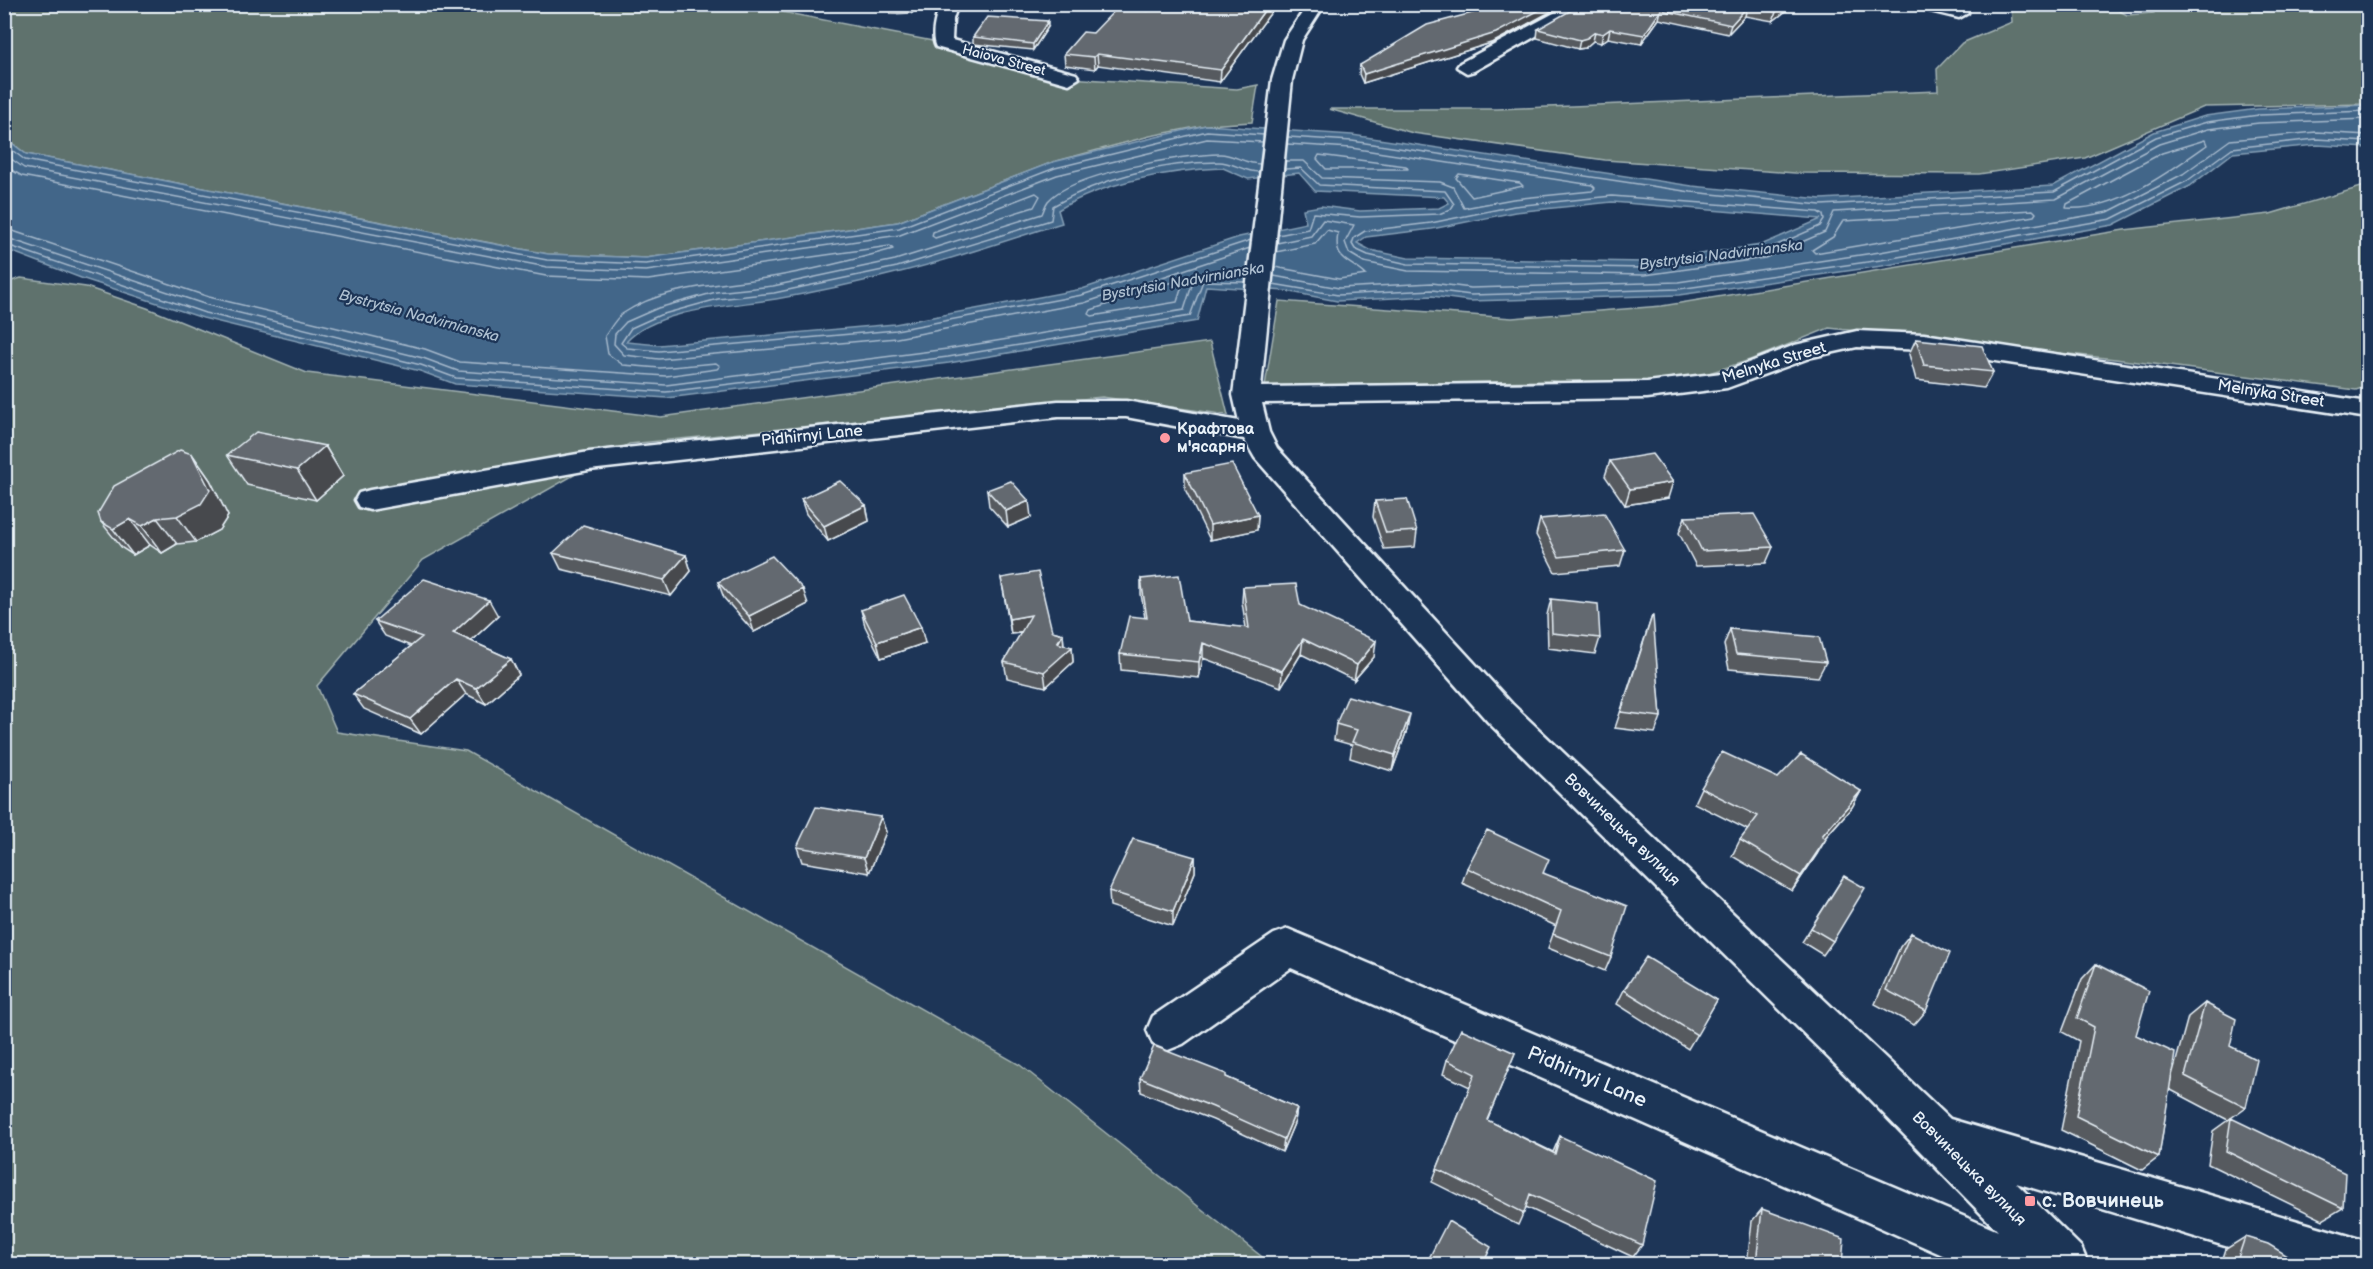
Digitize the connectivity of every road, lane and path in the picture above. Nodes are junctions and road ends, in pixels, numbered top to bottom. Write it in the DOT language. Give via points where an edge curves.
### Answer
graph roads {
  1 [pos="949,4"];
  2 [pos="1317,4"];
  3 [pos="1585,4"];
  4 [pos="1924,4"];
  5 [pos="1959,13"];
  6 [pos="1467,67"];
  7 [pos="1069,78"];
  8 [pos="1247,395"];
  9 [pos="2368,410"];
  10 [pos="1255,432"];
  11 [pos="370,501"];
  12 [pos="1168,1030"];
  13 [pos="1938,1137"];
  14 [pos="2018,1264"];
  15 [pos="2064,1264"];
  16 [pos="2363,1264"];
  1 -- 7 [label="street, Haiova Street" via="943,44"];
  2 -- 8 [label="street, Вовчинецька вулиця" via="1293,40 1282,80"];
  3 -- 6 [label="street"];
  4 -- 5 [label="street"];
  8 -- 9 [label="street, Melnyka Street" via="1647,390 1727,380 1804,351 1857,339 1924,342"];
  8 -- 10 [label="street, Вовчинецька вулиця"];
  10 -- 11 [label="street, Pidhirnyi Lane" via="1125,409 1058,409 589,461"];
  10 -- 13 [label="street, Вовчинецька вулиця" via="1282,472 1500,713"];
  12 -- 14 [label="street, Pidhirnyi Lane" via="1288,947"];
  13 -- 15 [label="street, Вовчинецька вулиця"];
  13 -- 16 [label="street"];
}
